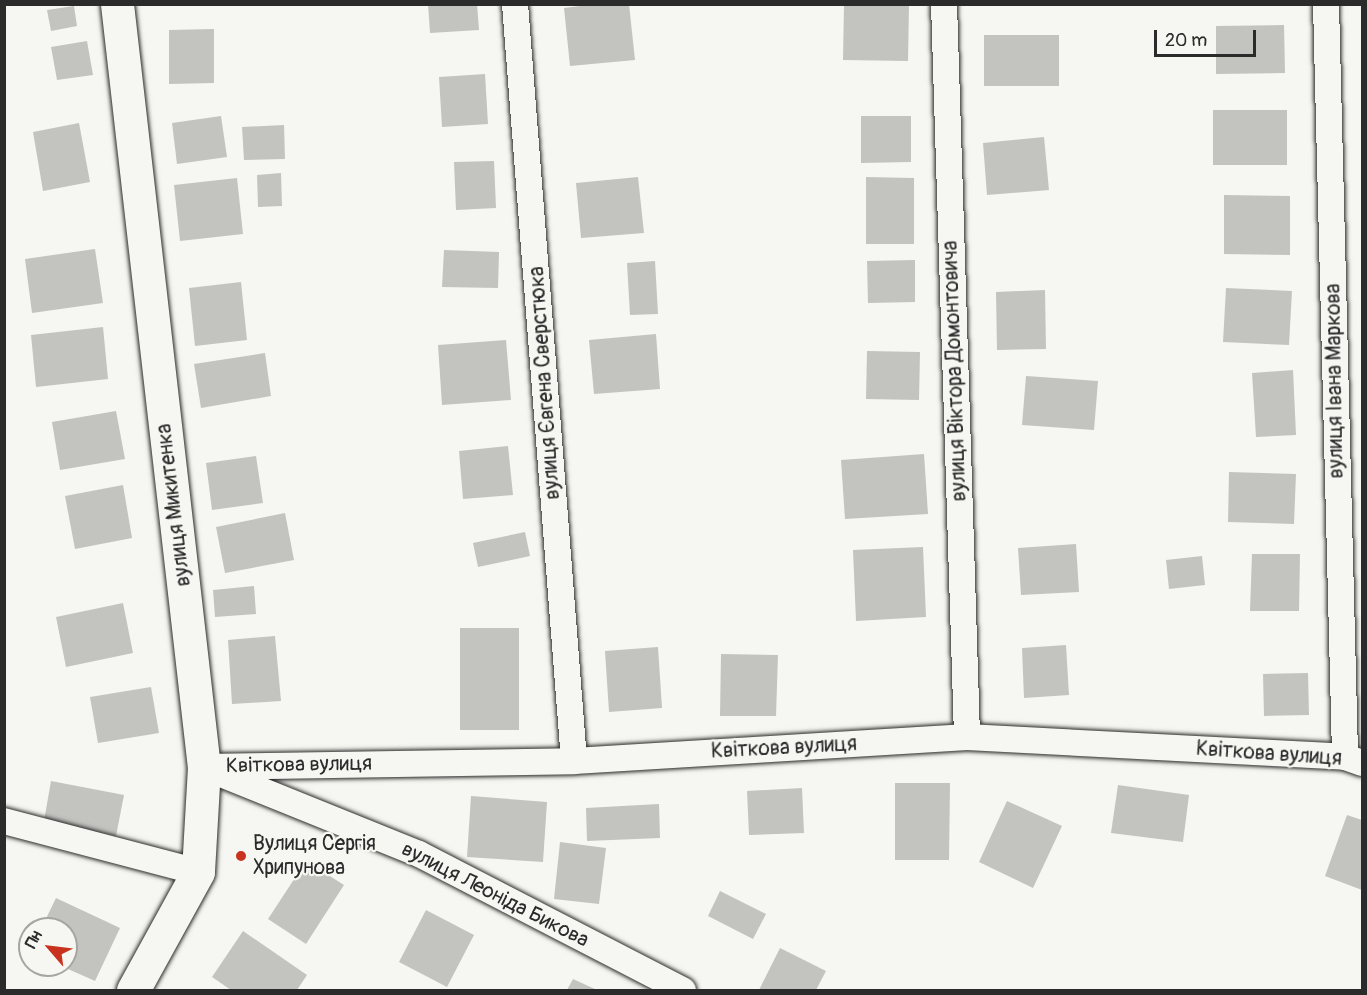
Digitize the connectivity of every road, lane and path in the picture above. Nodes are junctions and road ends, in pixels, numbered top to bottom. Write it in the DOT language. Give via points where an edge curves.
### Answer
graph roads {
  1 [pos="117,4"];
  2 [pos="515,4"];
  3 [pos="944,4"];
  4 [pos="1326,4"];
  5 [pos="967,737"];
  6 [pos="1354,760"];
  7 [pos="574,761"];
  8 [pos="204,767"];
  9 [pos="4,821"];
  10 [pos="198,872"];
  11 [pos="133,990"];
  12 [pos="683,990"];
  1 -- 8 [label="street, вулиця Микитенка"];
  2 -- 7 [label="street, вулиця Євгена Сверстюка"];
  3 -- 5 [label="street, вулиця Віктора Домонтовича"];
  4 -- 6 [label="street, вулиця Івана Маркова"];
  5 -- 6 [label="street, Квіткова вулиця"];
  5 -- 7 [label="street, Квіткова вулиця"];
  7 -- 8 [label="street, Квіткова вулиця"];
  8 -- 10 [label="street, вулиця Микитенка"];
  8 -- 12 [label="street, вулиця Леоніда Бикова" via="419,854"];
  9 -- 10 [label="street"];
  10 -- 11 [label="street, вулиця Микитенка"];
}
